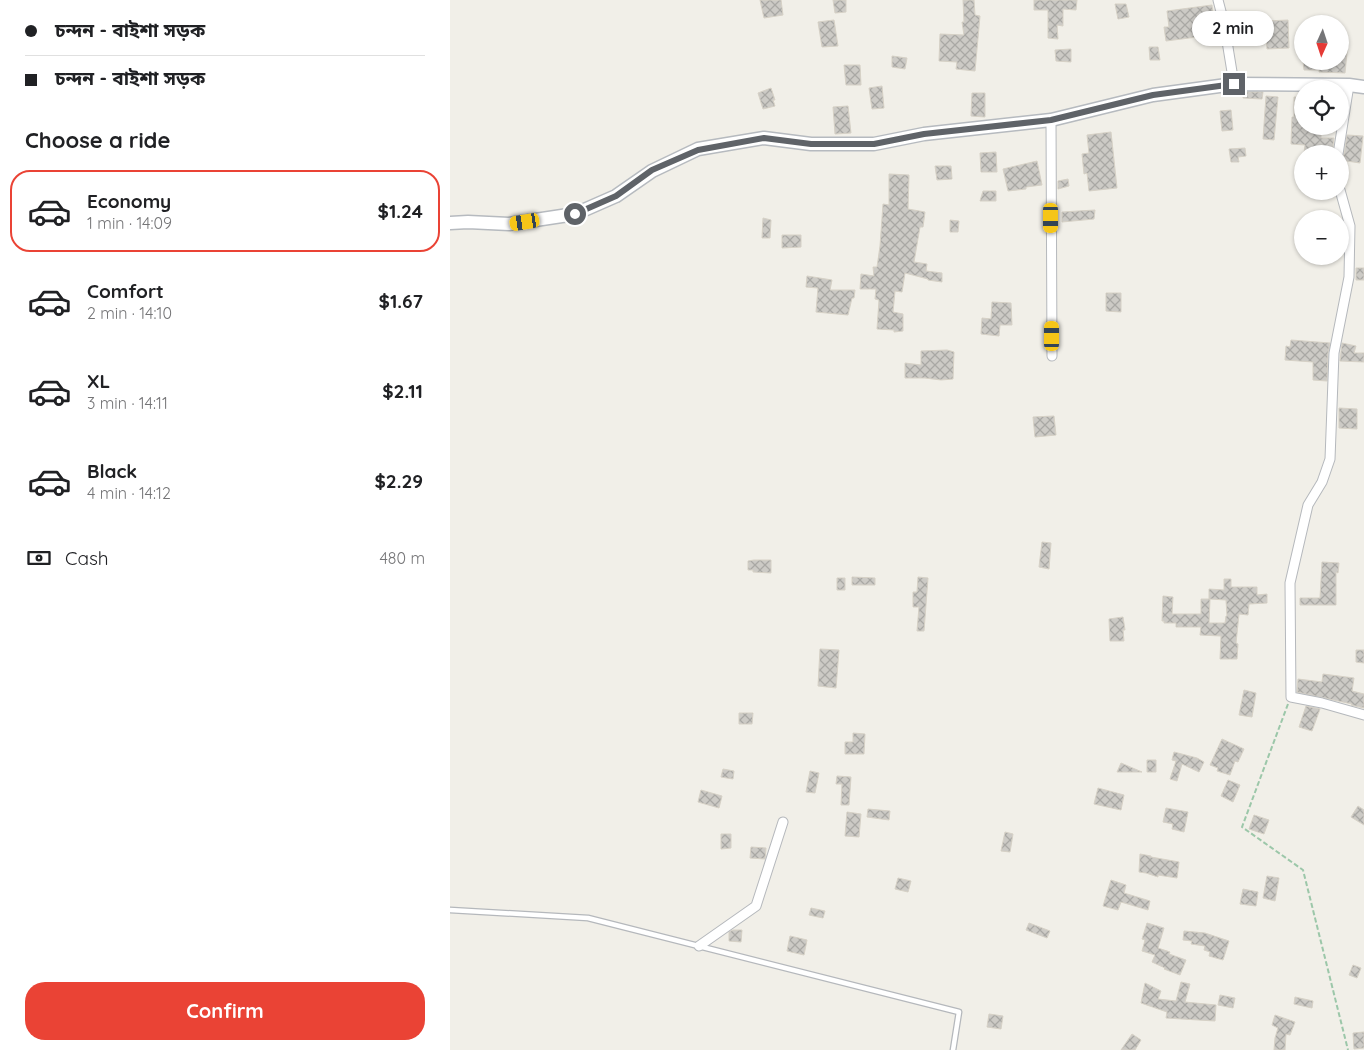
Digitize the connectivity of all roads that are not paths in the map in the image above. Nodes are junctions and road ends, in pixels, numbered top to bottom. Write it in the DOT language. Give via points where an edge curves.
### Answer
graph roads {
  1 [pos="1218,0"];
  2 [pos="1234,84"];
  3 [pos="1294,85"];
  4 [pos="1349,85"];
  5 [pos="1364,87"];
  6 [pos="1051,120"];
  7 [pos="1343,200"];
  8 [pos="450,223"];
  9 [pos="1052,356"];
  10 [pos="1364,715"];
  11 [pos="783,822"];
  12 [pos="450,910"];
  13 [pos="699,946"];
  14 [pos="953,1050"];
  1 -- 2 [label="street"];
  2 -- 3 [label="main road"];
  2 -- 6 [label="main road" via="1153,95"];
  4 -- 5 [label="main road"];
  6 -- 8 [label="main road" via="924,134 874,144 811,144 764,138 698,150 652,170 616,196 575,214 509,224"];
  6 -- 9 [label="street"];
  7 -- 10 [label="street" via="1350,226 1349,277 1334,352 1330,458 1322,482 1308,505 1290,583 1291,697"];
  11 -- 13 [label="street" via="756,906"];
  12 -- 13 [label="lane" via="588,918"];
  13 -- 14 [label="lane" via="958,1012"];
}
